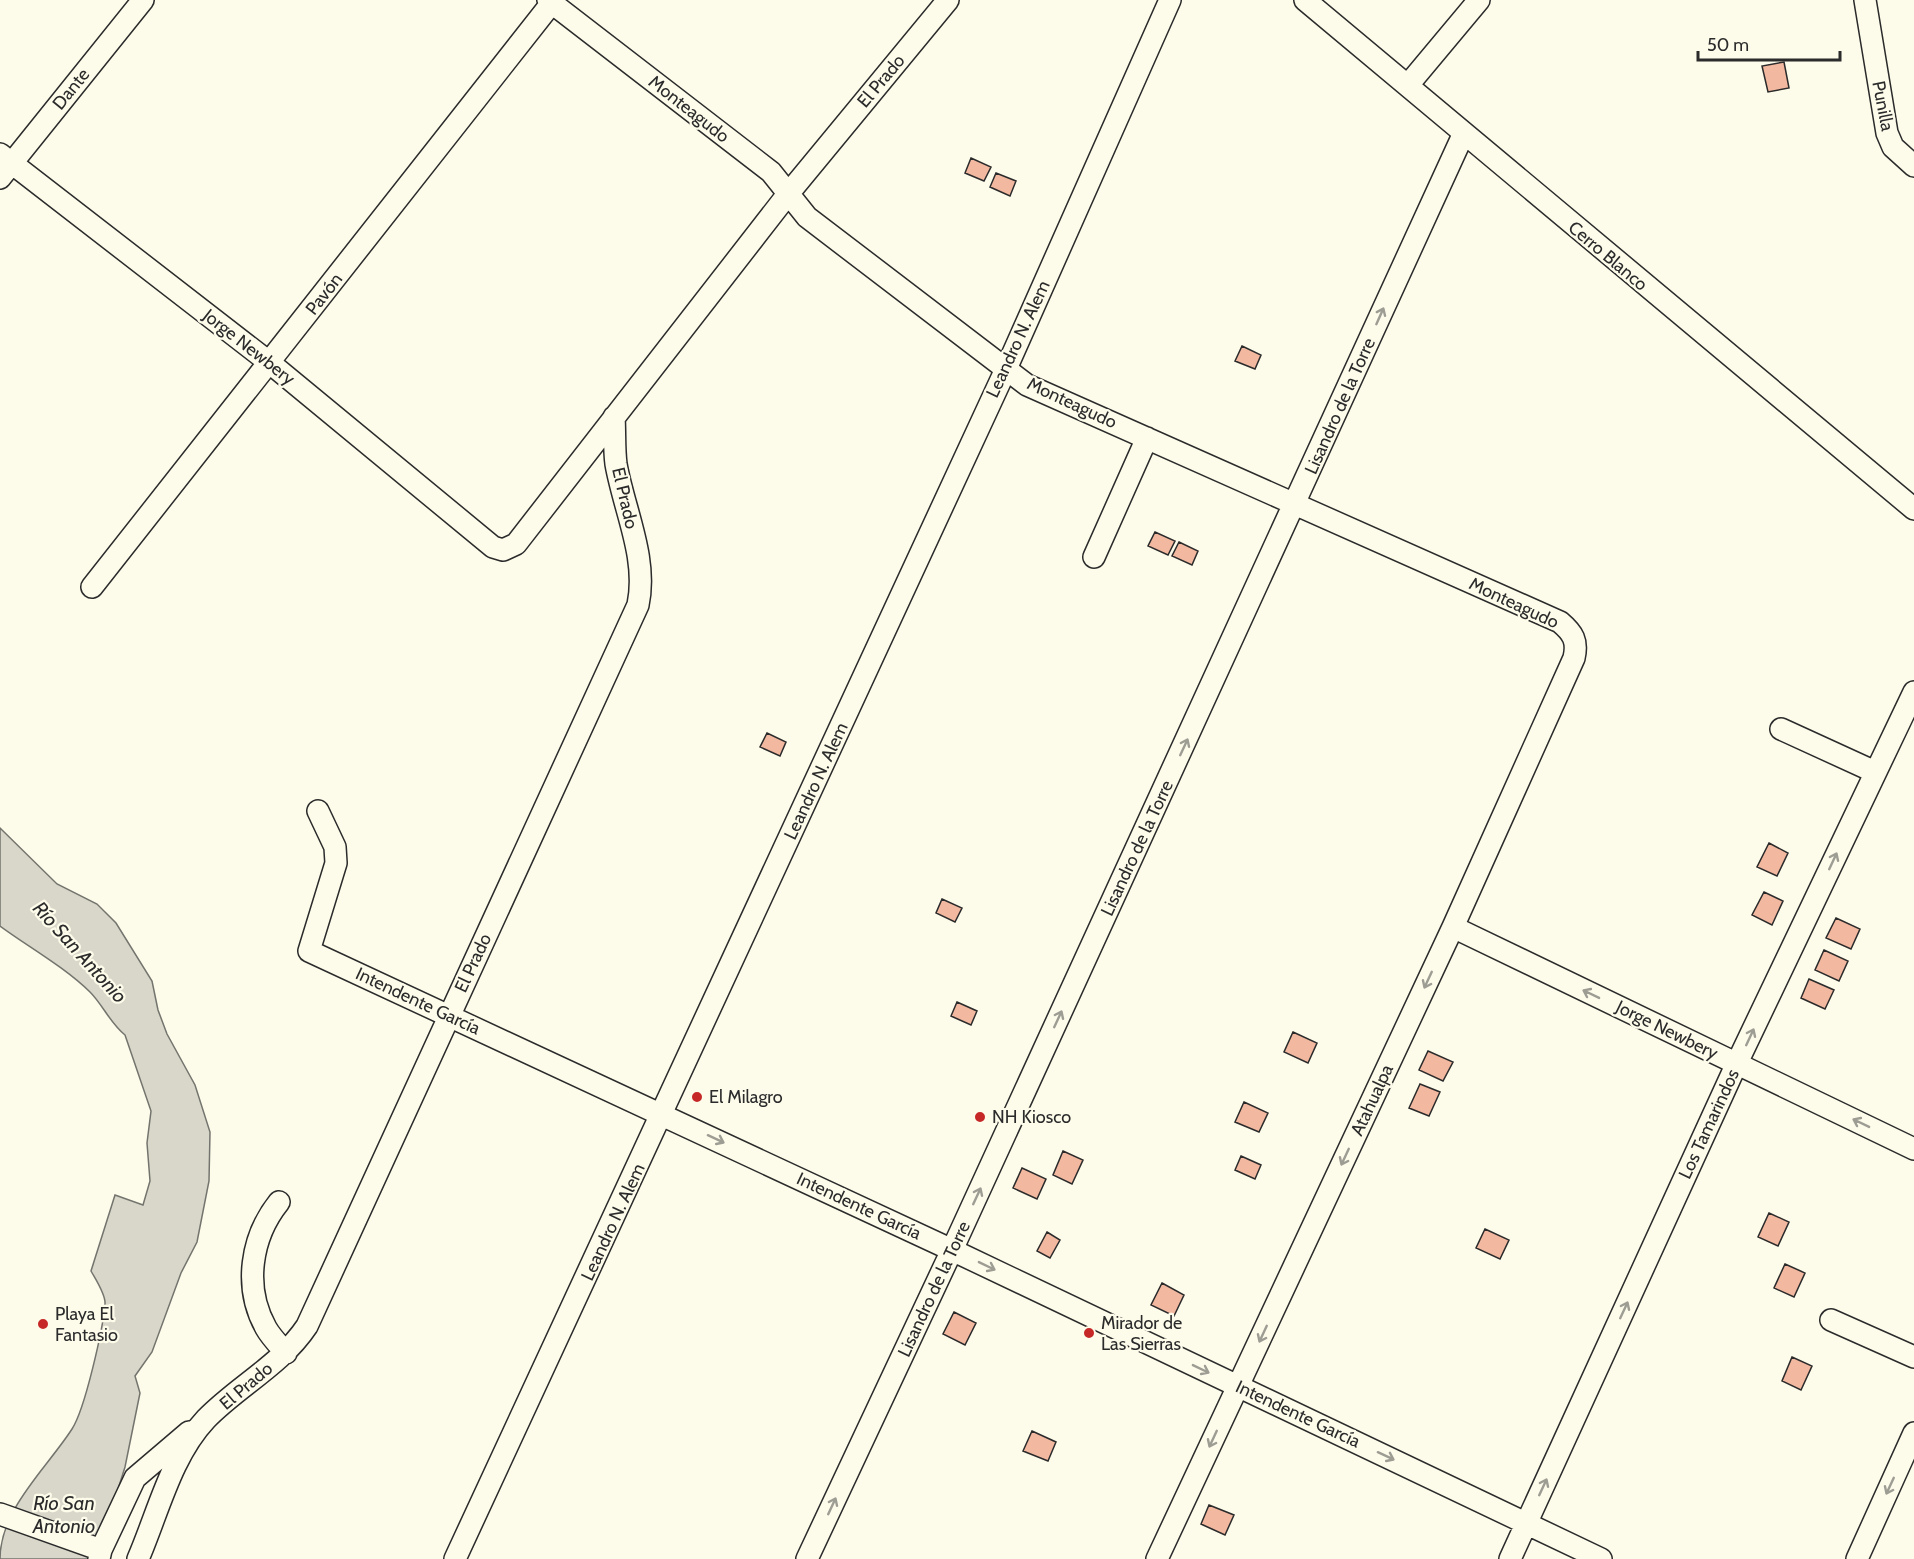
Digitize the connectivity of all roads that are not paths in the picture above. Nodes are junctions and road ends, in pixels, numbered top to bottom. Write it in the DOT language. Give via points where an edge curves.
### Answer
graph roads {
  1 [pos="143,0"];
  2 [pos="948,0"];
  3 [pos="1170,0"];
  4 [pos="1305,0"];
  5 [pos="1479,0"];
  6 [pos="1865,0"];
  7 [pos="551,1"];
  8 [pos="1408,85"];
  9 [pos="1463,135"];
  10 [pos="4,165"];
  11 [pos="1914,166"];
  12 [pos="788,194"];
  13 [pos="270,363"];
  14 [pos="1006,369"];
  15 [pos="614,417"];
  16 [pos="1147,438"];
  17 [pos="588,451"];
  18 [pos="616,462"];
  19 [pos="1295,503"];
  20 [pos="1914,509"];
  21 [pos="493,547"];
  22 [pos="1094,557"];
  23 [pos="92,588"];
  24 [pos="1574,637"];
  25 [pos="1914,692"];
  26 [pos="1781,729"];
  27 [pos="1875,772"];
  28 [pos="318,810"];
  29 [pos="1453,927"];
  30 [pos="449,1015"];
  31 [pos="1737,1064"];
  32 [pos="663,1114"];
  33 [pos="1914,1149"];
  34 [pos="279,1202"];
  35 [pos="952,1250"];
  36 [pos="1831,1320"];
  37 [pos="286,1353"];
  38 [pos="1914,1357"];
  39 [pos="1238,1386"];
  40 [pos="206,1419"];
  41 [pos="1914,1433"];
  42 [pos="0,1514"];
  43 [pos="1527,1523"];
  44 [pos="100,1554"];
  45 [pos="138,1559"];
  46 [pos="455,1559"];
  47 [pos="807,1559"];
  48 [pos="1157,1559"];
  49 [pos="1510,1559"];
  50 [pos="1601,1559"];
  51 [pos="1857,1559"];
  1 -- 10 [label="street, Dante"];
  2 -- 12 [label="street, El Prado"];
  3 -- 14 [label="street, Leandro N. Alem"];
  4 -- 8 [label="street, Cerro Blanco"];
  5 -- 8 [label="street"];
  6 -- 11 [label="street, Punilla" via="1887,133 1893,147"];
  7 -- 12 [label="street, Monteagudo" via="771,172"];
  7 -- 13 [label="street, Pavón"];
  8 -- 9 [label="street, Cerro Blanco"];
  19 -- 9 [label="street, Lisandro de la Torre, one-way"];
  9 -- 20 [label="street, Cerro Blanco"];
  10 -- 13 [label="street, Jorge Newbery"];
  12 -- 14 [label="street, Monteagudo" via="807,217"];
  12 -- 15 [label="street, El Prado"];
  13 -- 21 [label="street, Jorge Newbery"];
  13 -- 23 [label="street, Pavón"];
  14 -- 16 [label="street, Monteagudo" via="1027,385"];
  14 -- 32 [label="street, Leandro N. Alem"];
  15 -- 17 [label="street, El Prado"];
  15 -- 18 [label="street, El Prado"];
  16 -- 19 [label="street, Monteagudo"];
  16 -- 22 [label="street"];
  17 -- 18 [label="street" via="604,453"];
  17 -- 21 [label="street, El Prado" via="516,544 503,550"];
  18 -- 30 [label="street, El Prado" via="640,564 642,586 638,605"];
  19 -- 24 [label="street, Monteagudo" via="1560,622"];
  35 -- 19 [label="street, Lisandro de la Torre, one-way"];
  24 -- 29 [label="street, Atahualpa" via="1574,658"];
  25 -- 27 [label="street, Los Tamarindos"];
  26 -- 27 [label="street"];
  31 -- 27 [label="street, Los Tamarindos, one-way"];
  28 -- 30 [label="street, Intendente García" via="335,847 336,863 309,951"];
  31 -- 29 [label="street, Jorge Newbery, one-way"];
  29 -- 39 [label="street, Atahualpa, one-way"];
  30 -- 32 [label="street, Intendente García"];
  30 -- 37 [label="street, El Prado" via="307,1326"];
  33 -- 31 [label="street, Jorge Newbery, one-way"];
  43 -- 31 [label="street, Los Tamarindos, one-way"];
  32 -- 35 [label="street, Intendente García, one-way"];
  32 -- 46 [label="street, Leandro N. Alem"];
  34 -- 37 [label="street" via="261,1228 253,1266 254,1295 266,1328"];
  35 -- 39 [label="street, Intendente García, one-way"];
  47 -- 35 [label="street, Lisandro de la Torre, one-way"];
  36 -- 38 [label="street"];
  37 -- 40 [label="street, El Prado"];
  39 -- 43 [label="street, Intendente García, one-way"];
  39 -- 48 [label="street, Atahualpa, one-way"];
  40 -- 44 [label="street" via="135,1478"];
  40 -- 45 [label="street, El Prado" via="179,1459"];
  41 -- 51 [label="street, one-way"];
  42 -- 44 [label="street"];
  43 -- 49 [label="street, Los Tamarindos"];
  43 -- 50 [label="street, Intendente García"];
}
